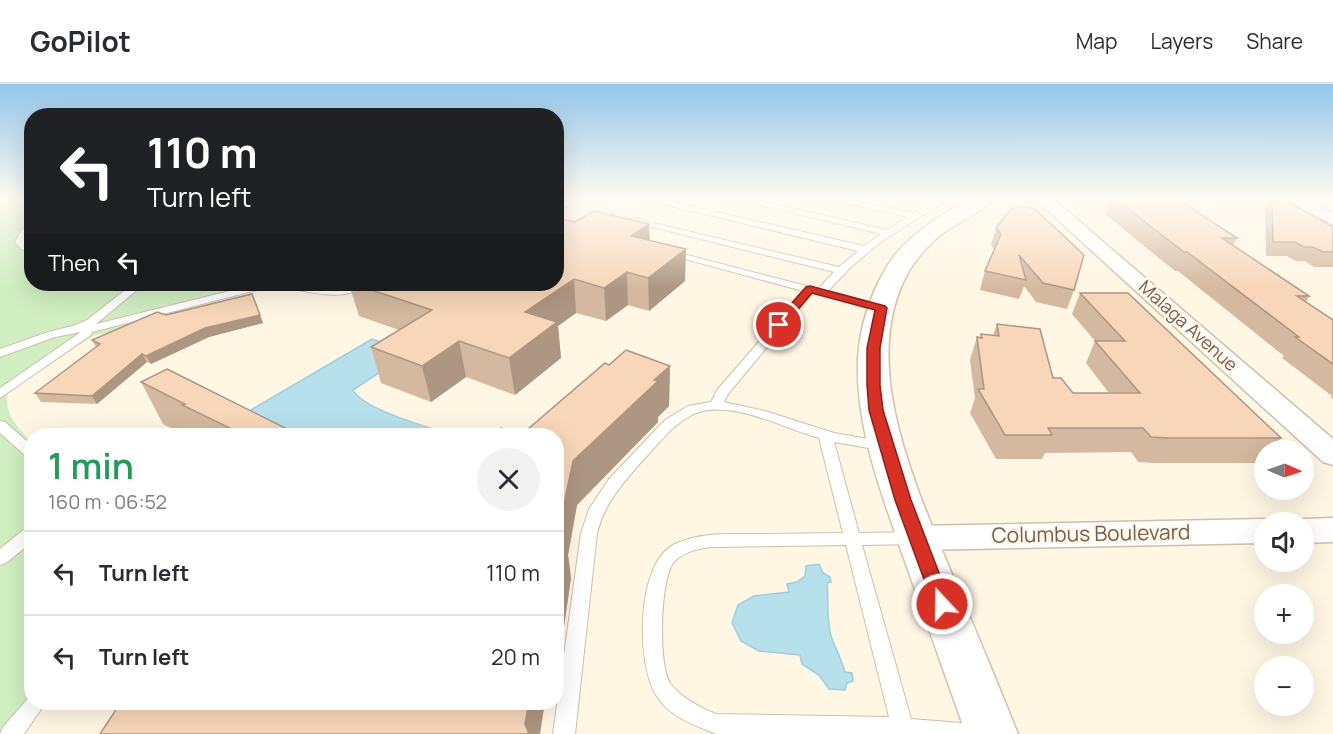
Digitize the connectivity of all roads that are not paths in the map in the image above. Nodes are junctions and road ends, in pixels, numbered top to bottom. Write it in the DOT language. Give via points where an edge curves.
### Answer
graph roads {
  1 [pos="581,228"];
  2 [pos="664,228"];
  3 [pos="774,228"];
  4 [pos="873,228"];
  5 [pos="895,228"];
  6 [pos="937,228"];
  7 [pos="1076,228"];
  8 [pos="890,232"];
  9 [pos="24,233"];
  10 [pos="590,233"];
  11 [pos="24,247"];
  12 [pos="657,250"];
  13 [pos="868,250"];
  14 [pos="840,270"];
  15 [pos="815,290"];
  16 [pos="130,291"];
  17 [pos="240,291"];
  18 [pos="320,291"];
  19 [pos="347,291"];
  20 [pos="881,308"];
  21 [pos="84,328"];
  22 [pos="0,353"];
  23 [pos="0,394"];
  24 [pos="715,406"];
  25 [pos="0,425"];
  26 [pos="825,435"];
  27 [pos="885,446"];
  28 [pos="24,447"];
  29 [pos="1333,455"];
  30 [pos="1333,530"];
  31 [pos="1254,531"];
  32 [pos="1314,531"];
  33 [pos="24,538"];
  34 [pos="917,538"];
  35 [pos="853,540"];
  36 [pos="0,558"];
  37 [pos="30,710"];
  38 [pos="903,731"];
  39 [pos="11,734"];
  40 [pos="564,734"];
  41 [pos="974,734"];
  42 [pos="992,734"];
  1 -- 10 [label="lane"];
  2 -- 14 [label="lane"];
  3 -- 13 [label="lane"];
  4 -- 8 [label="lane"];
  5 -- 8 [label="lane"];
  6 -- 20 [label="street" via="918,245 896,274"];
  7 -- 29 [label="street, Malaga Avenue"];
  8 -- 13 [label="lane"];
  9 -- 11 [label="lane" via="20,242"];
  12 -- 15 [label="lane"];
  13 -- 14 [label="lane"];
  14 -- 15 [label="lane"];
  15 -- 20 [label="lane"];
  15 -- 24 [label="lane" via="749,361"];
  16 -- 21 [label="lane"];
  17 -- 21 [label="lane"];
  18 -- 19 [label="lane"];
  20 -- 27 [label="street" via="874,335 873,385"];
  21 -- 22 [label="lane" via="52,334"];
  21 -- 23 [label="lane" via="87,333"];
  24 -- 26 [label="lane"];
  24 -- 40 [label="lane" via="693,409 672,422 596,507"];
  25 -- 28 [label="lane"];
  26 -- 27 [label="lane"];
  26 -- 35 [label="lane"];
  27 -- 34 [label="street"];
  30 -- 32 [label="street"];
  31 -- 34 [label="street, Columbus Boulevard"];
  33 -- 36 [label="lane"];
  34 -- 35 [label="lane"];
  34 -- 42 [label="street"];
  35 -- 38 [label="lane"];
  35 -- 38 [label="lane" via="711,541 679,549 667,559 656,586 657,674 664,691 680,705 716,724"];
  37 -- 39 [label="lane"];
  38 -- 41 [label="lane"];
}
